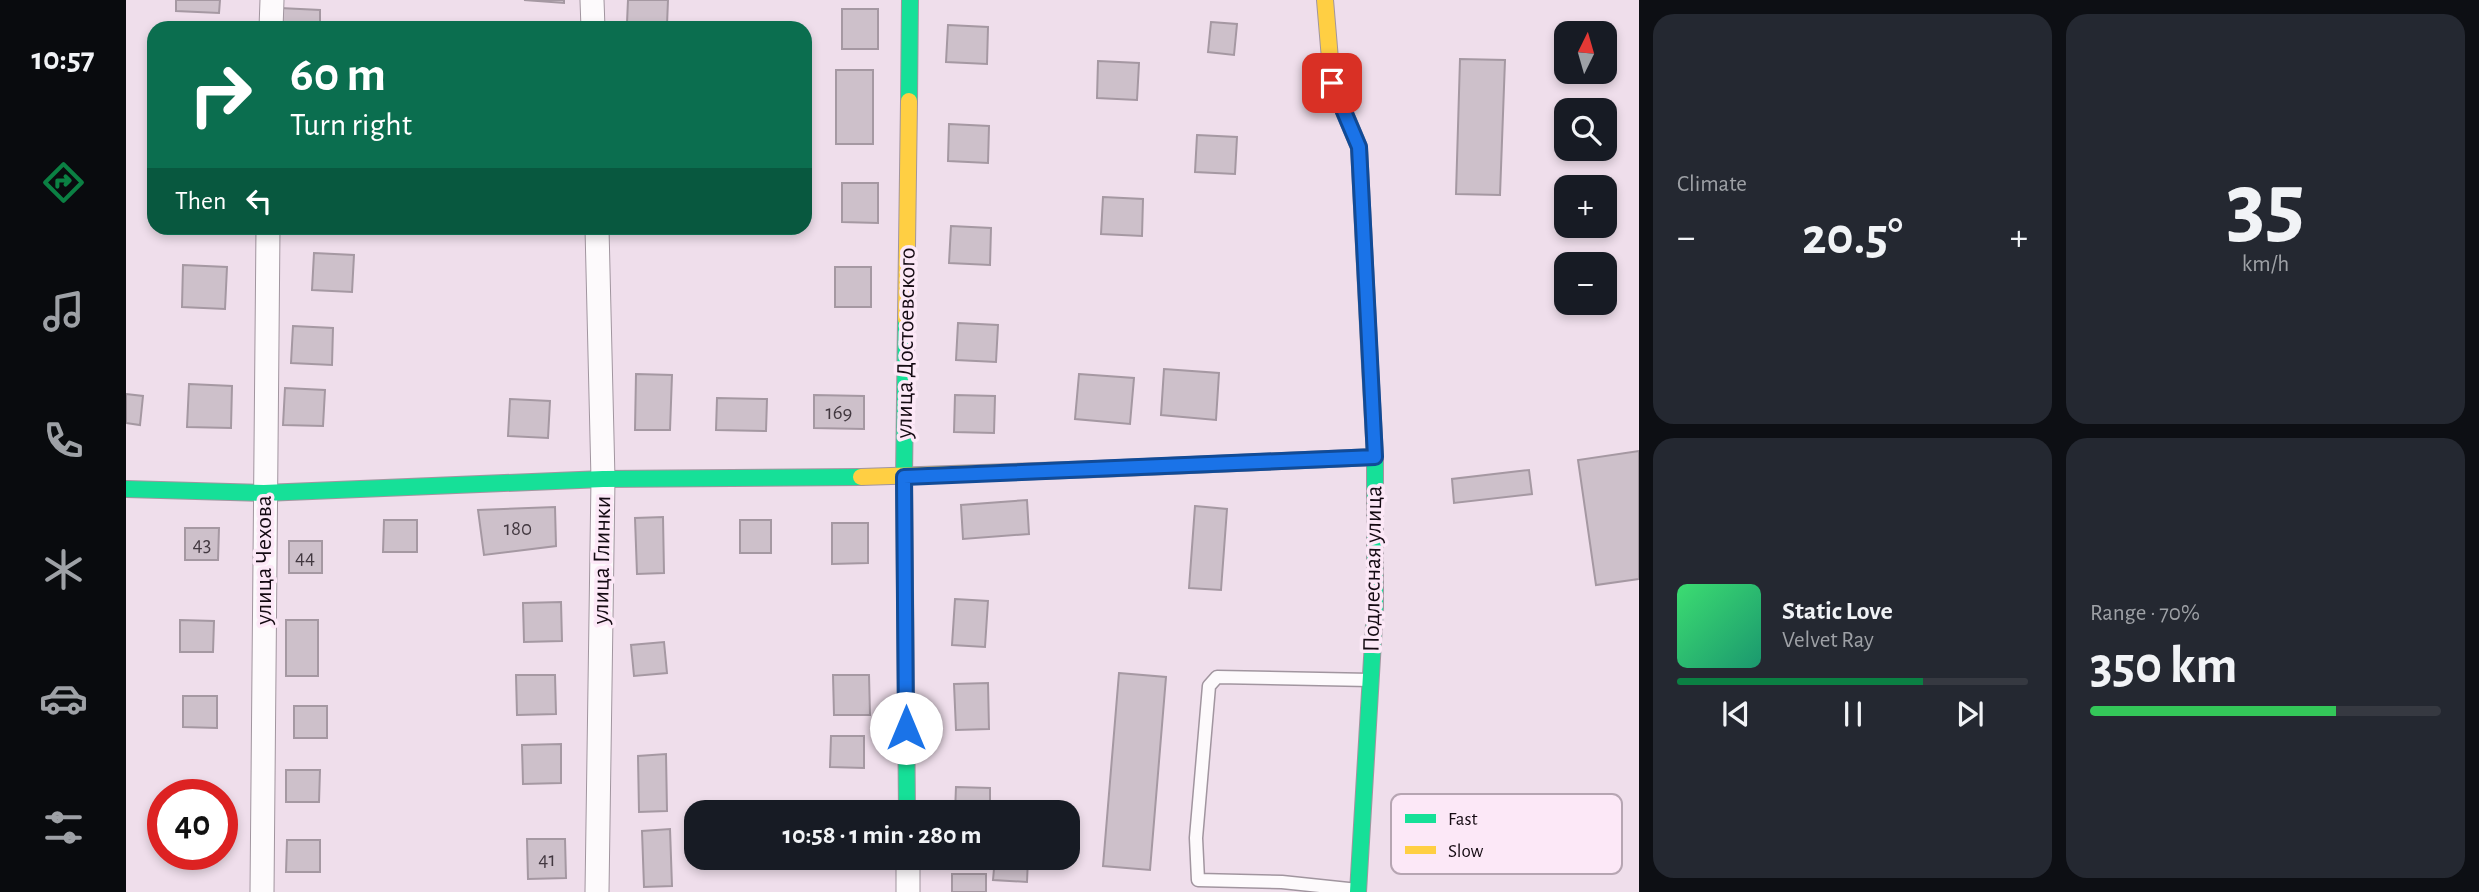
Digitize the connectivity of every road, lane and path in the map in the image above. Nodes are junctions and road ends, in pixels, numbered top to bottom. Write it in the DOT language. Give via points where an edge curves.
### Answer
graph roads {
  1 [pos="272,0"];
  2 [pos="592,0"];
  3 [pos="909,0"];
  4 [pos="1325,0"];
  5 [pos="271,21"];
  6 [pos="593,21"];
  7 [pos="268,235"];
  8 [pos="597,235"];
  9 [pos="1375,457"];
  10 [pos="904,477"];
  11 [pos="603,480"];
  12 [pos="126,489"];
  13 [pos="264,493"];
  14 [pos="1371,680"];
  15 [pos="907,800"];
  16 [pos="908,870"];
  17 [pos="1358,891"];
  18 [pos="262,892"];
  19 [pos="597,892"];
  20 [pos="908,892"];
  1 -- 5 [label="street"];
  2 -- 6 [label="street"];
  3 -- 10 [label="street, улица Достоевского"];
  4 -- 9 [label="street, Подлесная улица" via="1332,83 1359,147"];
  7 -- 13 [label="street, улица Чехова"];
  8 -- 11 [label="street, улица Глинки"];
  9 -- 10 [label="street"];
  9 -- 14 [label="street, Подлесная улица"];
  10 -- 11 [label="street"];
  10 -- 15 [label="street, улица Достоевского"];
  11 -- 13 [label="street"];
  11 -- 19 [label="street, улица Глинки"];
  12 -- 13 [label="street"];
  13 -- 18 [label="street, улица Чехова"];
  14 -- 17 [label="street, Подлесная улица"];
  14 -- 17 [label="lane" via="1217,677 1209,686 1196,838 1198,880 1282,882"];
  16 -- 20 [label="street"];
}
